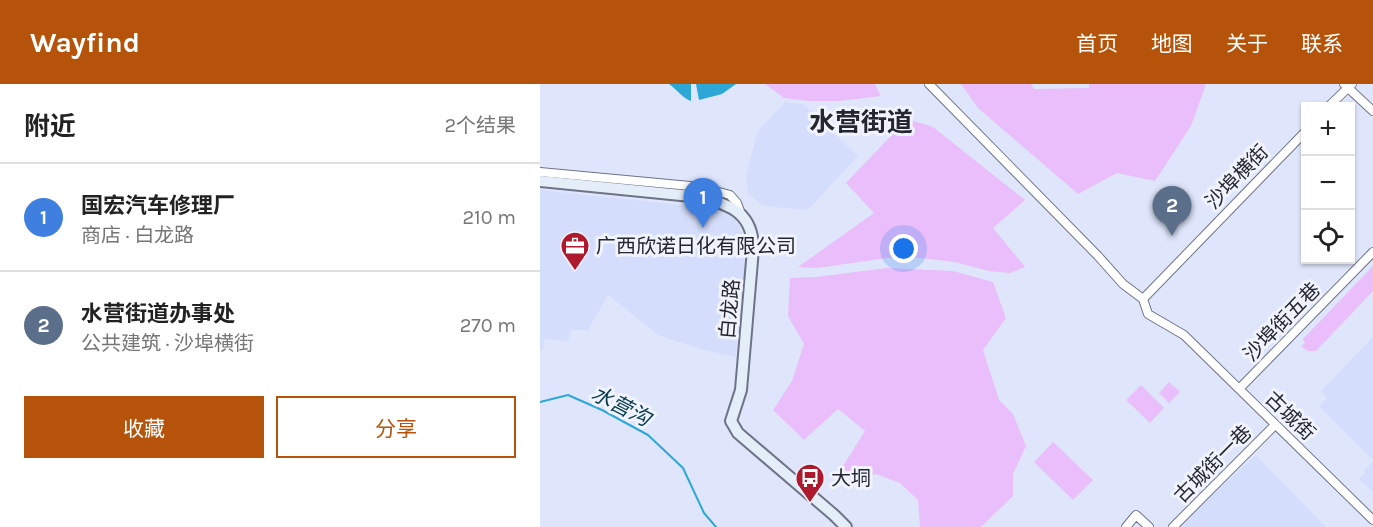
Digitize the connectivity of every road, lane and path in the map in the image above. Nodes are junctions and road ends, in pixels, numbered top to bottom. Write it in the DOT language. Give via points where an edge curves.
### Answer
graph roads {
  1 [pos="929,84"];
  2 [pos="1348,85"];
  3 [pos="1333,102"];
  4 [pos="1373,111"];
  5 [pos="1301,135"];
  6 [pos="540,172"];
  7 [pos="540,181"];
  8 [pos="741,214"];
  9 [pos="1373,252"];
  10 [pos="1143,299"];
  11 [pos="1239,389"];
  12 [pos="1275,425"];
  13 [pos="1373,520"];
  14 [pos="846,527"];
  15 [pos="1126,527"];
  16 [pos="1149,527"];
  17 [pos="1173,527"];
  1 -- 10 [label="street, 古城街" via="1123,284"];
  2 -- 3 [label="street"];
  2 -- 4 [label="street"];
  5 -- 10 [label="street, 沙埠横街"];
  6 -- 8 [label="street" via="701,188 730,195"];
  7 -- 8 [label="street" via="701,197"];
  8 -- 14 [label="street, 白龙路" via="750,230 753,249 741,390 731,421 738,432"];
  9 -- 11 [label="street, 沙埠街五巷"];
  10 -- 11 [label="street, 古城街" via="1148,314 1184,335"];
  11 -- 12 [label="street, 古城街"];
  12 -- 13 [label="street, 古城街"];
  12 -- 17 [label="street, 古城街一巷"];
  15 -- 16 [label="street" via="1136,515"];
}
